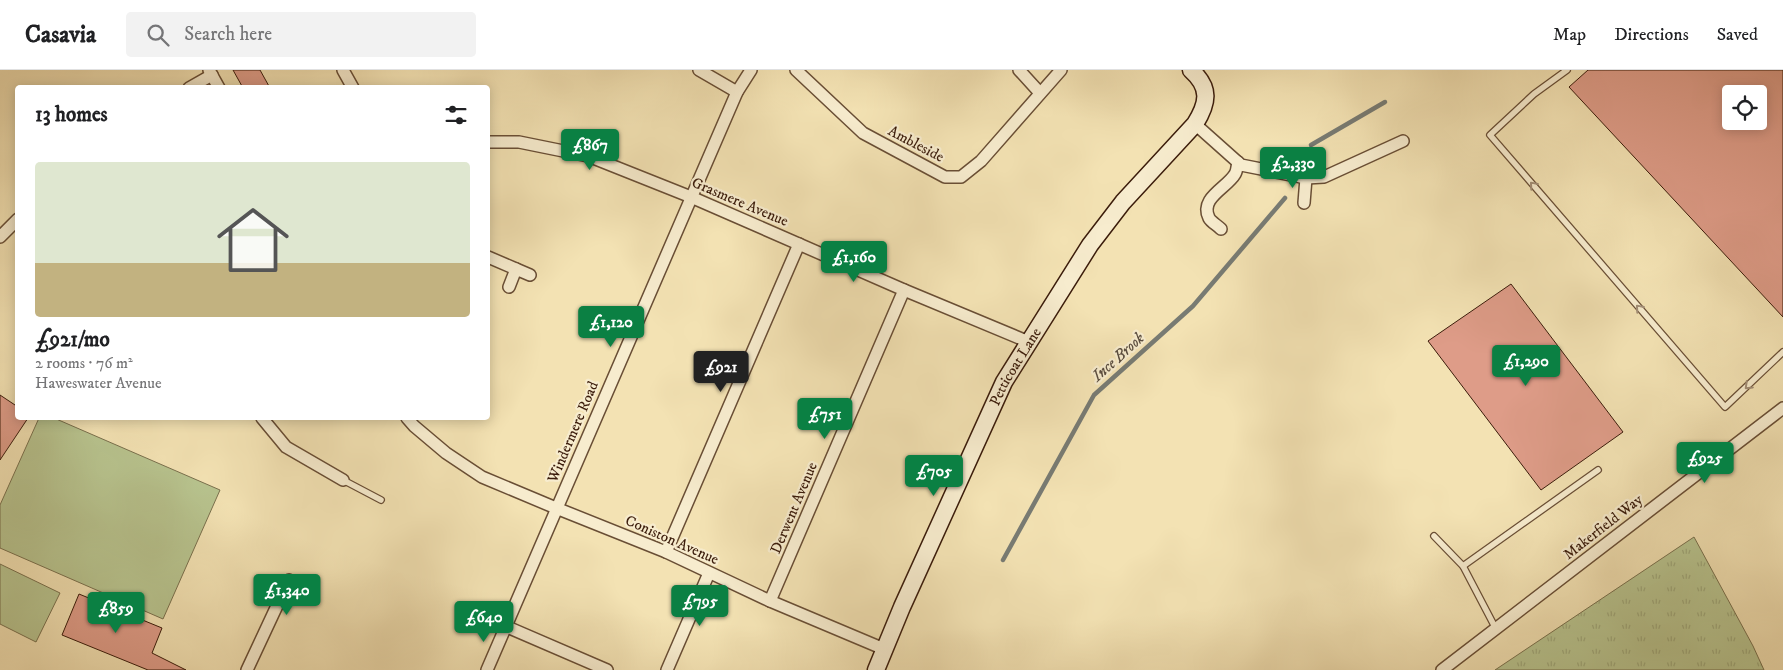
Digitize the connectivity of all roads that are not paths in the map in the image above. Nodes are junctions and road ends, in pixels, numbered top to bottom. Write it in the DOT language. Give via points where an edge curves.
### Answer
graph roads {
  1 [pos="343,70"];
  2 [pos="699,70"];
  3 [pos="751,70"];
  4 [pos="796,70"];
  5 [pos="1019,70"];
  6 [pos="1062,70"];
  7 [pos="1191,70"];
  8 [pos="1567,70"];
  9 [pos="211,72"];
  10 [pos="193,85"];
  11 [pos="218,85"];
  12 [pos="350,85"];
  13 [pos="737,92"];
  14 [pos="1040,93"];
  15 [pos="1195,124"];
  16 [pos="1403,141"];
  17 [pos="490,142"];
  18 [pos="1238,162"];
  19 [pos="1306,178"];
  20 [pos="691,197"];
  21 [pos="1304,203"];
  22 [pos="15,222"];
  23 [pos="1221,229"];
  24 [pos="0,237"];
  25 [pos="800,244"];
  26 [pos="490,258"];
  27 [pos="516,269"];
  28 [pos="530,275"];
  29 [pos="509,287"];
  30 [pos="904,290"];
  31 [pos="1029,342"];
  32 [pos="1783,352"];
  33 [pos="1783,408"];
  34 [pos="264,420"];
  35 [pos="409,420"];
  36 [pos="1598,470"];
  37 [pos="343,480"];
  38 [pos="381,500"];
  39 [pos="556,508"];
  40 [pos="1434,536"];
  41 [pos="666,552"];
  42 [pos="1463,566"];
  43 [pos="709,573"];
  44 [pos="289,580"];
  45 [pos="770,601"];
  46 [pos="505,626"];
  47 [pos="1496,629"];
  48 [pos="884,649"];
  49 [pos="247,670"];
  50 [pos="487,670"];
  51 [pos="607,670"];
  52 [pos="667,670"];
  53 [pos="876,670"];
  54 [pos="1442,670"];
  1 -- 12 [label="street"];
  2 -- 13 [label="street"];
  3 -- 13 [label="street, Windermere Road"];
  4 -- 14 [label="street, Ambleside" via="863,133 945,176 961,177 980,161"];
  5 -- 14 [label="street"];
  6 -- 14 [label="street, Ambleside"];
  7 -- 15 [label="street, Petticoat Lane" via="1204,86 1206,97"];
  32 -- 8 [label="lane, one-way" via="1725,407 1490,135 1534,94"];
  9 -- 10 [label="street"];
  9 -- 11 [label="street"];
  13 -- 20 [label="street, Windermere Road"];
  15 -- 18 [label="street"];
  15 -- 31 [label="street, Petticoat Lane" via="1123,202 1090,245"];
  16 -- 19 [label="street" via="1324,177"];
  17 -- 20 [label="street, Grasmere Avenue" via="519,142 588,156"];
  18 -- 19 [label="street"];
  18 -- 23 [label="street" via="1236,173 1210,199 1207,207 1210,218"];
  19 -- 21 [label="street"];
  20 -- 25 [label="street, Grasmere Avenue"];
  20 -- 39 [label="street, Windermere Road"];
  22 -- 24 [label="street"];
  25 -- 30 [label="street, Grasmere Avenue"];
  25 -- 41 [label="street"];
  26 -- 27 [label="street"];
  27 -- 28 [label="street"];
  27 -- 29 [label="street"];
  30 -- 31 [label="street, Grasmere Avenue"];
  30 -- 45 [label="street, Derwent Avenue"];
  31 -- 48 [label="street, Petticoat Lane" via="1004,382"];
  33 -- 47 [label="street, Makerfield Way"];
  34 -- 37 [label="street" via="286,447"];
  35 -- 39 [label="street, Coniston Avenue" via="446,453 482,477"];
  36 -- 42 [label="lane"];
  37 -- 38 [label="lane"];
  39 -- 41 [label="street, Coniston Avenue"];
  39 -- 46 [label="street, Windermere Road"];
  40 -- 42 [label="lane"];
  41 -- 43 [label="street, Coniston Avenue"];
  42 -- 47 [label="lane"];
  43 -- 45 [label="street, Coniston Avenue"];
  43 -- 52 [label="street"];
  44 -- 49 [label="street"];
  45 -- 48 [label="street, Coniston Avenue"];
  46 -- 50 [label="street, Windermere Road"];
  46 -- 51 [label="street"];
  47 -- 54 [label="street, Makerfield Way"];
  48 -- 53 [label="street, Petticoat Lane"];
}
